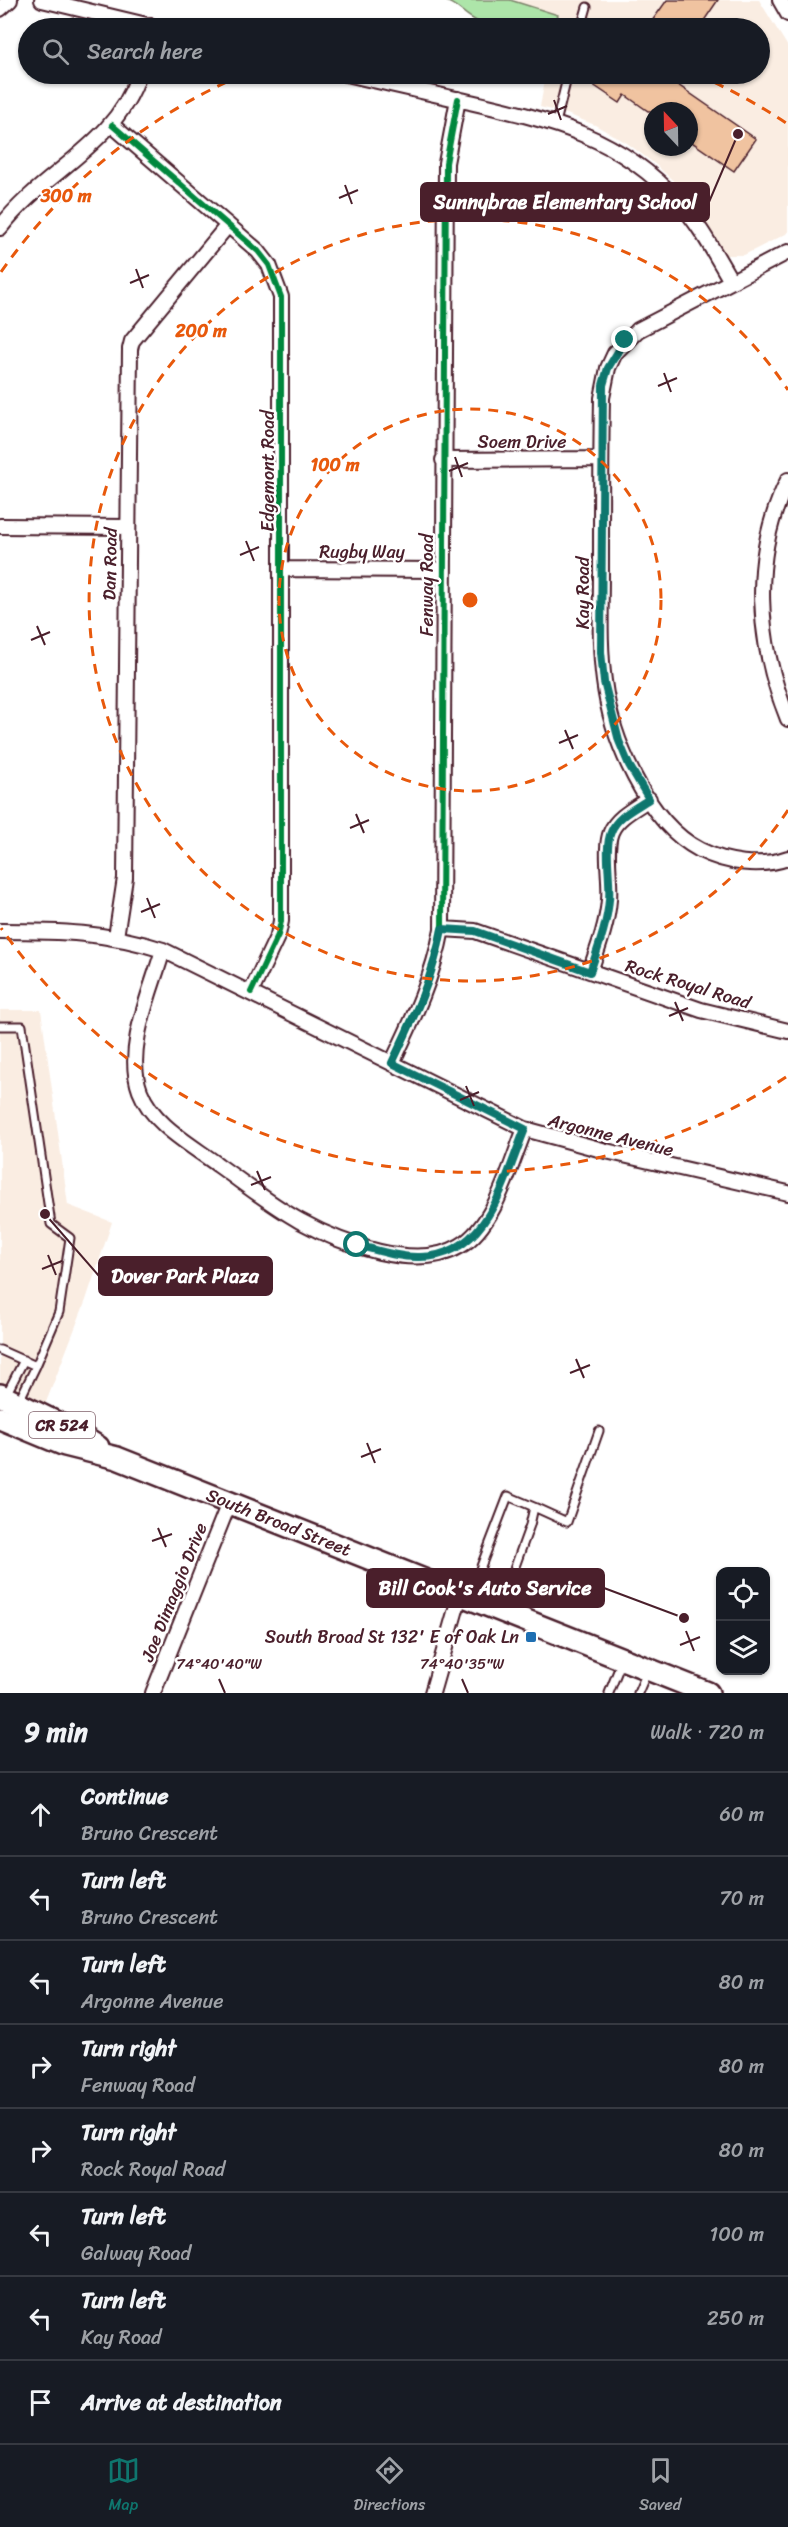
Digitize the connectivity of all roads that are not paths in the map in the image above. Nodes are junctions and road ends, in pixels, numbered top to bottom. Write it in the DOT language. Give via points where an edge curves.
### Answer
graph roads {
  1 [pos="10,0"];
  2 [pos="42,0"];
  3 [pos="780,0"];
  4 [pos="587,7"];
  5 [pos="0,9"];
  6 [pos="788,14"];
  7 [pos="115,18"];
  8 [pos="584,18"];
  9 [pos="135,84"];
  10 [pos="391,84"];
  11 [pos="566,84"];
  12 [pos="458,99"];
  13 [pos="556,123"];
  14 [pos="112,125"];
  15 [pos="228,225"];
  16 [pos="0,228"];
  17 [pos="788,252"];
  18 [pos="731,281"];
  19 [pos="601,459"];
  20 [pos="443,460"];
  21 [pos="788,480"];
  22 [pos="0,526"];
  23 [pos="128,527"];
  24 [pos="282,570"];
  25 [pos="442,570"];
  26 [pos="788,719"];
  27 [pos="649,799"];
  28 [pos="788,858"];
  29 [pos="442,929"];
  30 [pos="0,931"];
  31 [pos="116,937"];
  32 [pos="164,950"];
  33 [pos="590,972"];
  34 [pos="251,992"];
  35 [pos="0,1026"];
  36 [pos="788,1031"];
  37 [pos="392,1063"];
  38 [pos="525,1129"];
  39 [pos="788,1194"];
  40 [pos="0,1350"];
  41 [pos="24,1360"];
  42 [pos="36,1366"];
  43 [pos="6,1401"];
  44 [pos="0,1418"];
  45 [pos="599,1431"];
  46 [pos="117,1458"];
  47 [pos="229,1503"];
  48 [pos="534,1507"];
  49 [pos="464,1597"];
  50 [pos="500,1611"];
  51 [pos="622,1660"];
  52 [pos="648,1670"];
  53 [pos="697,1691"];
  54 [pos="153,1693"];
  55 [pos="432,1693"];
  56 [pos="609,1693"];
  57 [pos="638,1693"];
  1 -- 5 [label="street"];
  2 -- 7 [label="street"];
  3 -- 6 [label="street"];
  4 -- 8 [label="lane"];
  9 -- 14 [label="street"];
  10 -- 12 [label="street"];
  11 -- 13 [label="lane"];
  12 -- 13 [label="street"];
  12 -- 20 [label="street, Fenway Road" via="446,163"];
  13 -- 18 [label="street" via="616,150 659,182 698,225"];
  14 -- 15 [label="street, Edgemont Road"];
  14 -- 16 [label="street" via="27,198"];
  15 -- 23 [label="street, Dan Road" via="132,341"];
  15 -- 24 [label="street, Edgemont Road" via="269,265 281,297"];
  17 -- 18 [label="street, Kay Road"];
  18 -- 19 [label="street, Kay Road" via="638,330 615,352 603,385"];
  19 -- 20 [label="street, Soem Drive"];
  19 -- 27 [label="street, Kay Road" via="604,682 619,741"];
  20 -- 25 [label="street, Fenway Road"];
  21 -- 26 [label="street" via="765,553 762,612 770,670"];
  22 -- 23 [label="street"];
  23 -- 31 [label="street, Dan Road" via="125,878"];
  24 -- 25 [label="street, Rugby Way"];
  24 -- 34 [label="street, Edgemont Road" via="281,921"];
  25 -- 29 [label="street, Fenway Road"];
  27 -- 28 [label="street, Kay Road" via="679,836 710,855 747,863"];
  27 -- 33 [label="street" via="621,818 610,832 609,903"];
  29 -- 33 [label="street, Rock Royal Road" via="475,931"];
  29 -- 37 [label="street, Fenway Road" via="429,983"];
  30 -- 31 [label="street, Argonne Avenue" via="66,931"];
  31 -- 32 [label="street, Argonne Avenue"];
  32 -- 34 [label="street, Argonne Avenue"];
  32 -- 38 [label="street" via="136,1042 135,1075 144,1098 168,1129 302,1222 339,1239 388,1253 417,1257 450,1252 483,1225"];
  33 -- 36 [label="street, Rock Royal Road" via="701,1010"];
  34 -- 37 [label="street, Argonne Avenue"];
  35 -- 42 [label="lane" via="22,1026 51,1224 70,1238 59,1312"];
  37 -- 38 [label="street, Argonne Avenue"];
  38 -- 39 [label="street, Argonne Avenue"];
  40 -- 41 [label="lane"];
  41 -- 42 [label="lane"];
  41 -- 43 [label="lane"];
  42 -- 43 [label="lane"];
  43 -- 46 [label="main road, South Broad Street / CR 524" via="71,1430"];
  44 -- 46 [label="main road, South Broad Street / CR 524" via="64,1445"];
  45 -- 48 [label="lane" via="567,1522"];
  46 -- 47 [label="main road, South Broad Street / CR 524"];
  47 -- 49 [label="main road, South Broad Street / CR 524"];
  47 -- 54 [label="street, Joe Dimaggio Drive"];
  48 -- 49 [label="lane" via="508,1496"];
  48 -- 50 [label="lane"];
  49 -- 50 [label="main road, South Broad Street / CR 524"];
  49 -- 55 [label="street"];
  50 -- 51 [label="main road, South Broad Street / CR 524"];
  51 -- 52 [label="main road, South Broad Street / CR 524"];
  51 -- 56 [label="lane"];
  52 -- 53 [label="main road, South Broad Street / CR 524"];
  52 -- 57 [label="lane"];
}
